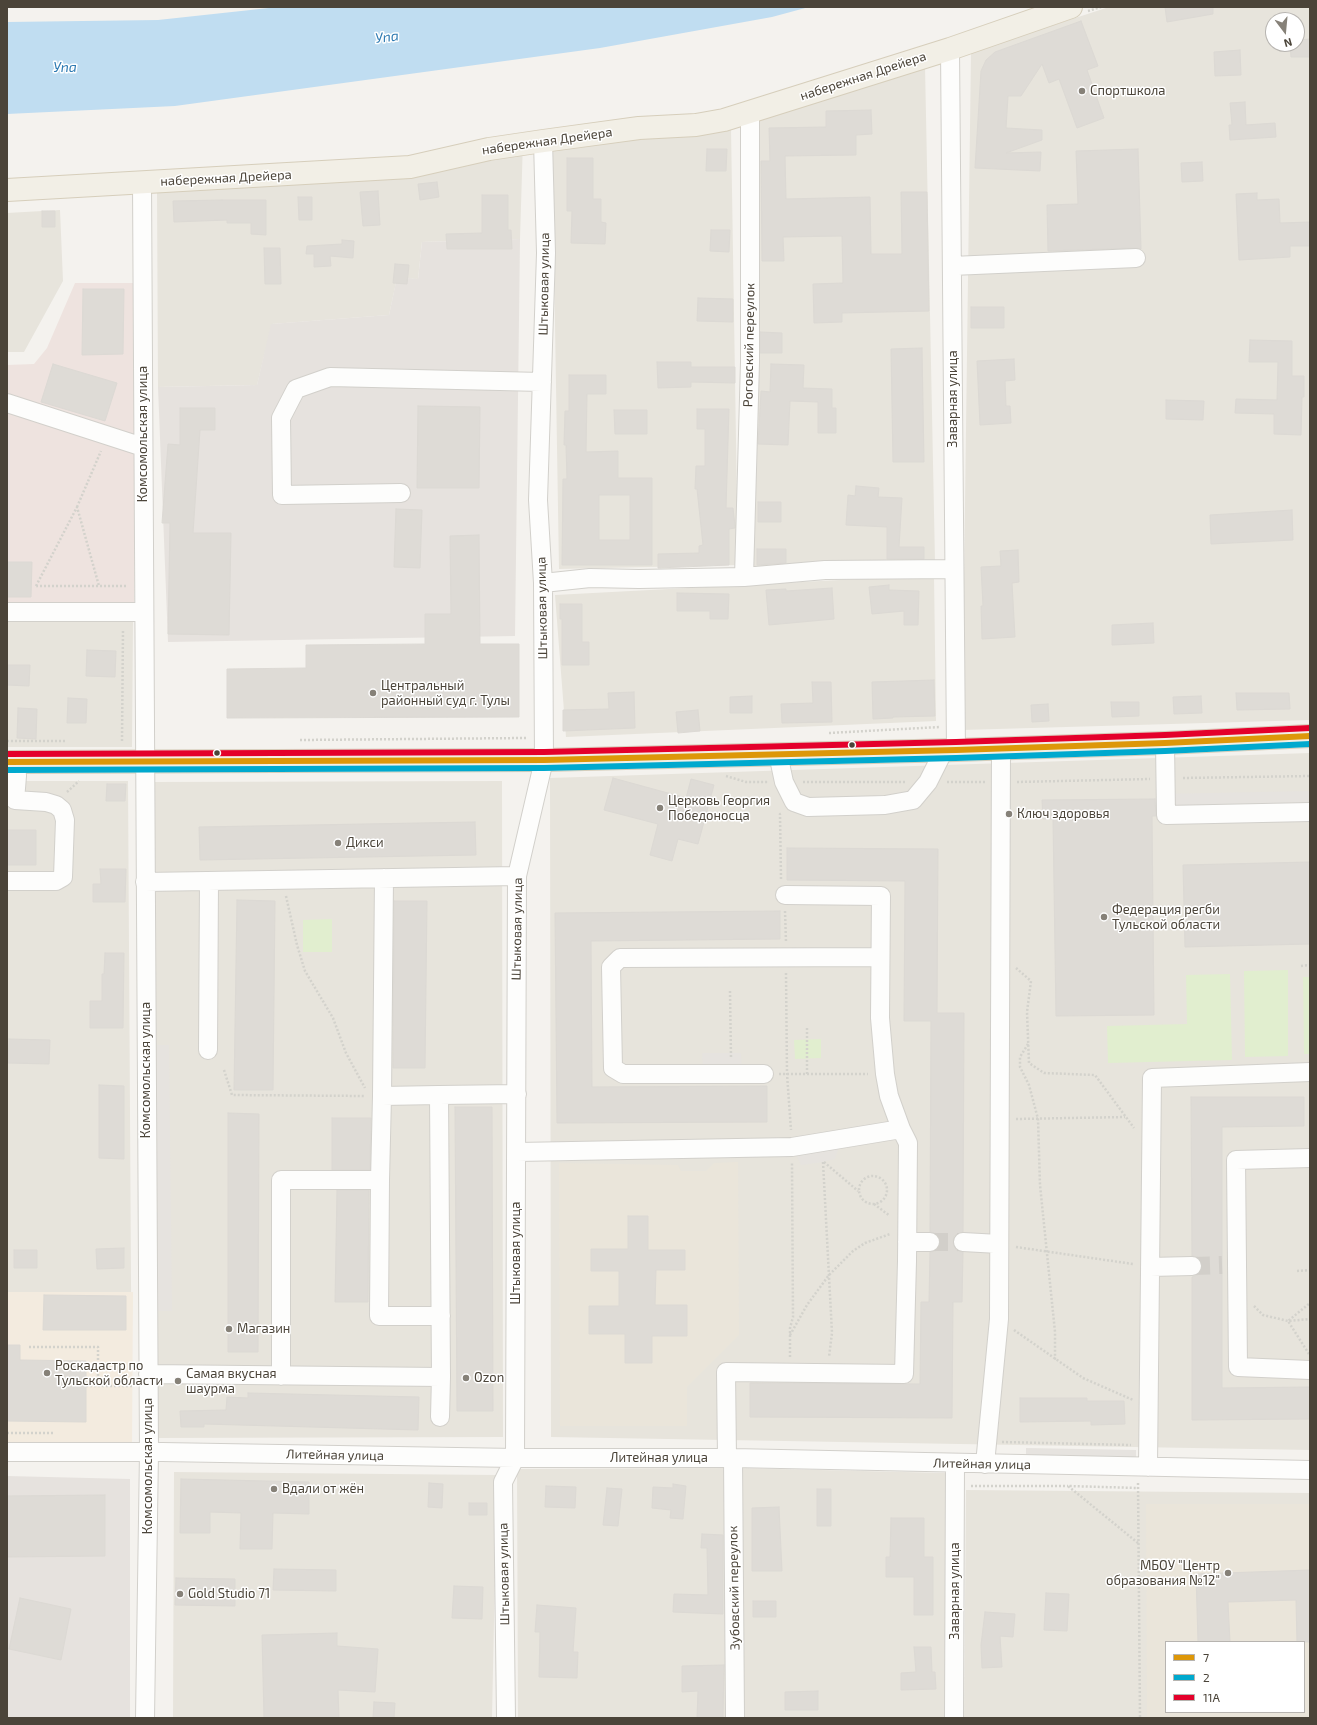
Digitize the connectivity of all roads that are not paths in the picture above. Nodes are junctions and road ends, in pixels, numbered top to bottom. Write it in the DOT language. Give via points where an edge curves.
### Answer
graph roads {
  1 [pos="1071,7"];
  2 [pos="950,49"];
  3 [pos="750,112"];
  4 [pos="543,141"];
  5 [pos="142,182"];
  6 [pos="7,190"];
  7 [pos="1136,258"];
  8 [pos="952,266"];
  9 [pos="542,382"];
  10 [pos="7,404"];
  11 [pos="143,447"];
  12 [pos="401,494"];
  13 [pos="954,569"];
  14 [pos="744,577"];
  15 [pos="543,584"];
  16 [pos="7,612"];
  17 [pos="144,612"];
  18 [pos="1310,736"];
  19 [pos="1165,743"];
  20 [pos="1001,748"];
  21 [pos="950,750"];
  22 [pos="778,754"];
  23 [pos="544,760"];
  24 [pos="12,762"];
  25 [pos="144,763"];
  26 [pos="11,800"];
  27 [pos="1310,812"];
  28 [pos="517,876"];
  29 [pos="384,878"];
  30 [pos="7,881"];
  31 [pos="209,881"];
  32 [pos="145,882"];
  33 [pos="785,895"];
  34 [pos="880,957"];
  35 [pos="208,1050"];
  36 [pos="1310,1072"];
  37 [pos="764,1074"];
  38 [pos="517,1094"];
  39 [pos="439,1095"];
  40 [pos="376,1096"];
  41 [pos="901,1129"];
  42 [pos="517,1152"];
  43 [pos="1310,1158"];
  44 [pos="380,1180"];
  45 [pos="907,1235"];
  46 [pos="930,1242"];
  47 [pos="963,1242"];
  48 [pos="1000,1244"];
  49 [pos="1192,1266"];
  50 [pos="1150,1267"];
  51 [pos="441,1316"];
  52 [pos="1310,1370"];
  53 [pos="281,1376"];
  54 [pos="441,1377"];
  55 [pos="143,1380"];
  56 [pos="440,1417"];
  57 [pos="7,1452"];
  58 [pos="149,1452"];
  59 [pos="515,1458"];
  60 [pos="730,1458"];
  61 [pos="956,1464"];
  62 [pos="986,1464"];
  63 [pos="1143,1467"];
  64 [pos="1310,1470"];
  65 [pos="145,1718"];
  66 [pos="506,1718"];
  67 [pos="735,1718"];
  68 [pos="954,1718"];
  1 -- 2 [label="main road, набережная Дрейера"];
  2 -- 3 [label="main road, набережная Дрейера"];
  2 -- 8 [label="street, Заварная улица"];
  3 -- 4 [label="main road, набережная Дрейера" via="696,125 640,128"];
  3 -- 14 [label="street, Роговский переулок" via="750,362"];
  4 -- 5 [label="main road, набережная Дрейера" via="489,149 410,167"];
  4 -- 9 [label="street, Штыковая улица" via="546,253"];
  5 -- 6 [label="main road, набережная Дрейера"];
  5 -- 11 [label="street, Комсомольская улица"];
  7 -- 8 [label="street"];
  8 -- 13 [label="street, Заварная улица"];
  9 -- 12 [label="street" via="330,377 296,390 281,418 282,495"];
  9 -- 15 [label="street, Штыковая улица" via="538,500"];
  10 -- 11 [label="street"];
  11 -- 17 [label="street, Комсомольская улица"];
  13 -- 14 [label="street" via="826,570"];
  13 -- 21 [label="street, Заварная улица"];
  14 -- 15 [label="street" via="590,578"];
  15 -- 23 [label="street, Штыковая улица"];
  16 -- 17 [label="street"];
  17 -- 25 [label="street, Комсомольская улица"];
  18 -- 19 [label="main road"];
  19 -- 20 [label="main road"];
  19 -- 27 [label="street" via="1166,815"];
  20 -- 21 [label="main road"];
  20 -- 48 [label="street"];
  21 -- 22 [label="main road"];
  21 -- 22 [label="street" via="913,800 885,805 808,807 794,802 784,782"];
  22 -- 23 [label="main road"];
  23 -- 25 [label="main road"];
  23 -- 28 [label="street, Штыковая улица"];
  24 -- 25 [label="main road"];
  24 -- 26 [label="street" via="17,776"];
  25 -- 32 [label="street, Комсомольская улица"];
  26 -- 30 [label="street" via="46,802 62,810 65,820 63,877 56,881"];
  28 -- 29 [label="street"];
  28 -- 38 [label="street, Штыковая улица"];
  29 -- 31 [label="street"];
  29 -- 40 [label="street"];
  31 -- 32 [label="street"];
  31 -- 35 [label="street"];
  32 -- 55 [label="street, Комсомольская улица"];
  33 -- 34 [label="street" via="881,896"];
  34 -- 37 [label="street" via="620,958 611,967 613,1068 623,1074"];
  34 -- 41 [label="street" via="880,1018 885,1074 889,1096"];
  36 -- 50 [label="street" via="1152,1078"];
  38 -- 39 [label="street"];
  38 -- 42 [label="street, Штыковая улица"];
  39 -- 40 [label="street"];
  39 -- 51 [label="street"];
  40 -- 44 [label="street"];
  41 -- 42 [label="street" via="792,1147"];
  41 -- 45 [label="street" via="908,1143"];
  42 -- 59 [label="street, Штыковая улица"];
  43 -- 52 [label="street" via="1236,1160 1230,1264 1237,1290 1238,1367"];
  44 -- 51 [label="street" via="379,1316"];
  44 -- 53 [label="street" via="281,1180"];
  45 -- 46 [label="street"];
  45 -- 60 [label="street, Зубовский переулок" via="904,1374 726,1372"];
  47 -- 48 [label="street"];
  48 -- 62 [label="street" via="999,1319"];
  49 -- 50 [label="street"];
  50 -- 63 [label="street" via="1148,1445"];
  51 -- 54 [label="street"];
  53 -- 54 [label="street"];
  53 -- 55 [label="street"];
  54 -- 56 [label="street"];
  55 -- 58 [label="street, Комсомольская улица"];
  57 -- 58 [label="street, Литейная улица"];
  58 -- 59 [label="street, Литейная улица"];
  58 -- 65 [label="street, Комсомольская улица"];
  59 -- 60 [label="street, Литейная улица"];
  59 -- 66 [label="street, Штыковая улица" via="503,1482"];
  60 -- 61 [label="street, Литейная улица"];
  60 -- 67 [label="street, Зубовский переулок"];
  61 -- 62 [label="street, Литейная улица"];
  61 -- 68 [label="street, Заварная улица"];
  62 -- 63 [label="street, Литейная улица"];
  63 -- 64 [label="street, Литейная улица"];
}
